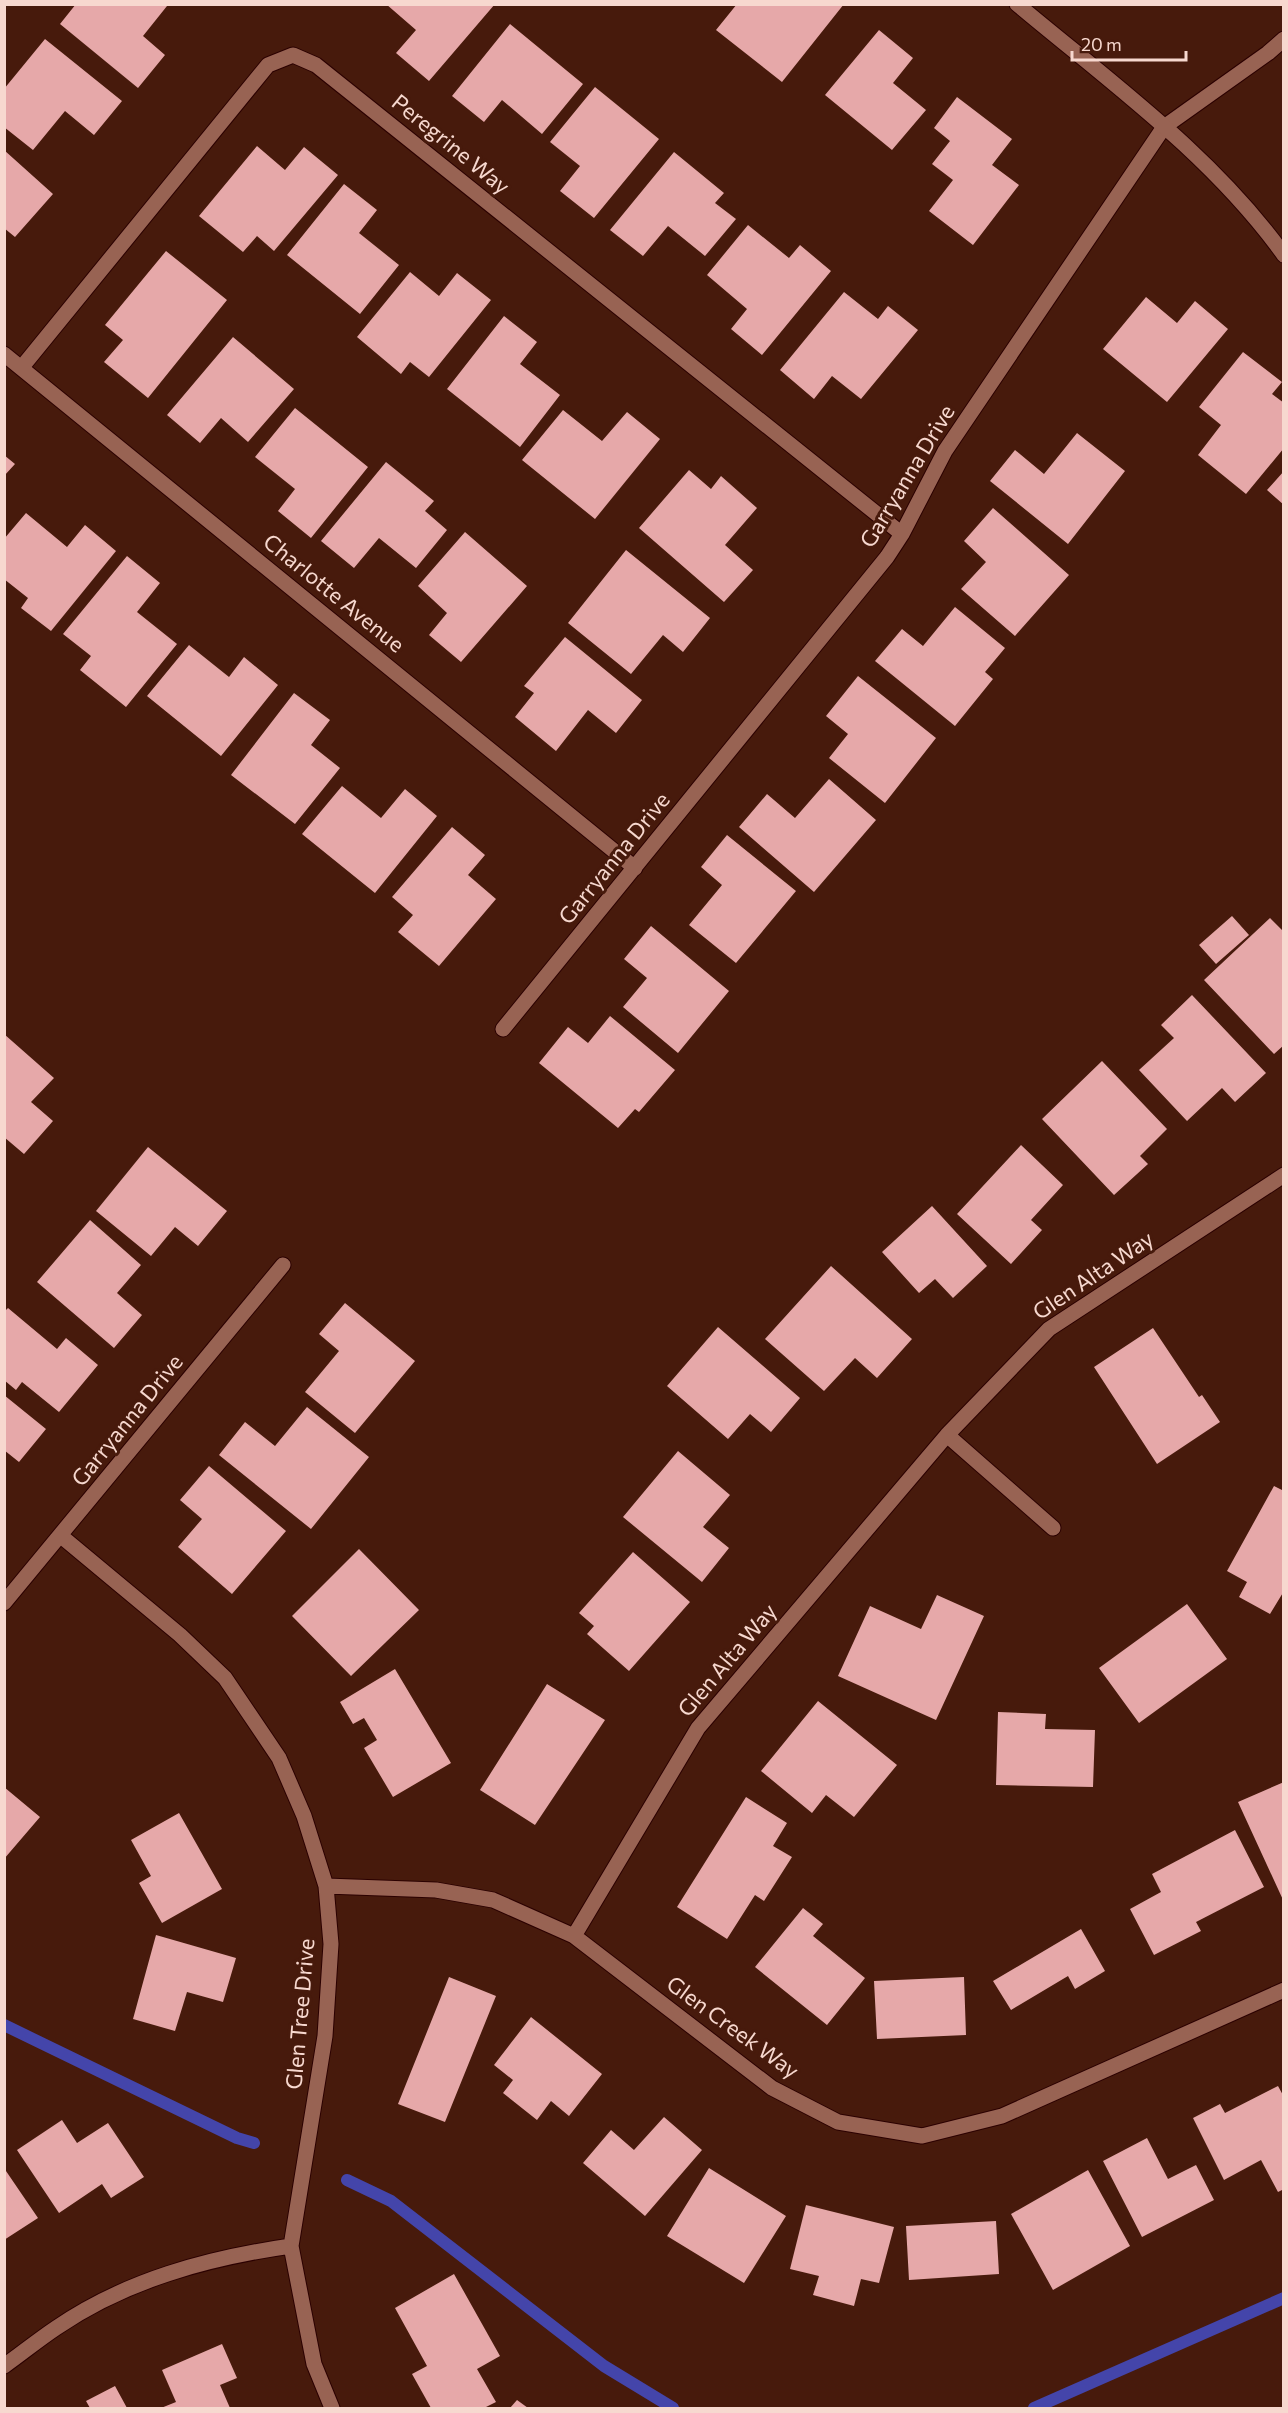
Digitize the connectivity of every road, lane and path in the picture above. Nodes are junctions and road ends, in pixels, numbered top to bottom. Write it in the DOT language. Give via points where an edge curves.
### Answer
graph roads {
  1 [pos="1017,4"];
  2 [pos="1284,39"];
  3 [pos="1164,127"];
  4 [pos="1284,255"];
  5 [pos="4,354"];
  6 [pos="22,367"];
  7 [pos="902,534"];
  8 [pos="635,868"];
  9 [pos="503,1029"];
  10 [pos="1284,1175"];
  11 [pos="284,1265"];
  12 [pos="946,1435"];
  13 [pos="1053,1528"];
  14 [pos="61,1536"];
  15 [pos="4,1603"];
  16 [pos="326,1886"];
  17 [pos="574,1936"];
  18 [pos="1284,1990"];
  19 [pos="291,2246"];
  20 [pos="4,2366"];
  21 [pos="332,2409"];
  1 -- 3 [label="street"];
  2 -- 3 [label="street, Garryanna Drive"];
  3 -- 4 [label="street" via="1241,201"];
  3 -- 7 [label="street, Garryanna Drive" via="945,452"];
  5 -- 6 [label="street, Charlotte Avenue"];
  6 -- 7 [label="street, Peregrine Way" via="268,65 293,55 316,65"];
  6 -- 8 [label="street, Charlotte Avenue"];
  7 -- 8 [label="street, Garryanna Drive"];
  8 -- 9 [label="street, Garryanna Drive"];
  10 -- 12 [label="street, Glen Alta Way" via="1049,1329"];
  11 -- 14 [label="street, Garryanna Drive"];
  12 -- 13 [label="street"];
  12 -- 17 [label="street, Glen Alta Way" via="698,1728"];
  14 -- 15 [label="street, Garryanna Drive"];
  14 -- 16 [label="street, Glen Tree Drive" via="180,1635 225,1678 279,1758 304,1816"];
  16 -- 17 [label="street, Glen Creek Way" via="436,1890 493,1900"];
  16 -- 19 [label="street, Glen Tree Drive" via="331,1944 325,2036"];
  17 -- 18 [label="street, Glen Creek Way" via="772,2088 838,2122 922,2136 1002,2116"];
  19 -- 20 [label="street" via="182,2267 105,2299 57,2327"];
  19 -- 21 [label="street, Glen Tree Drive" via="314,2364"];
}
